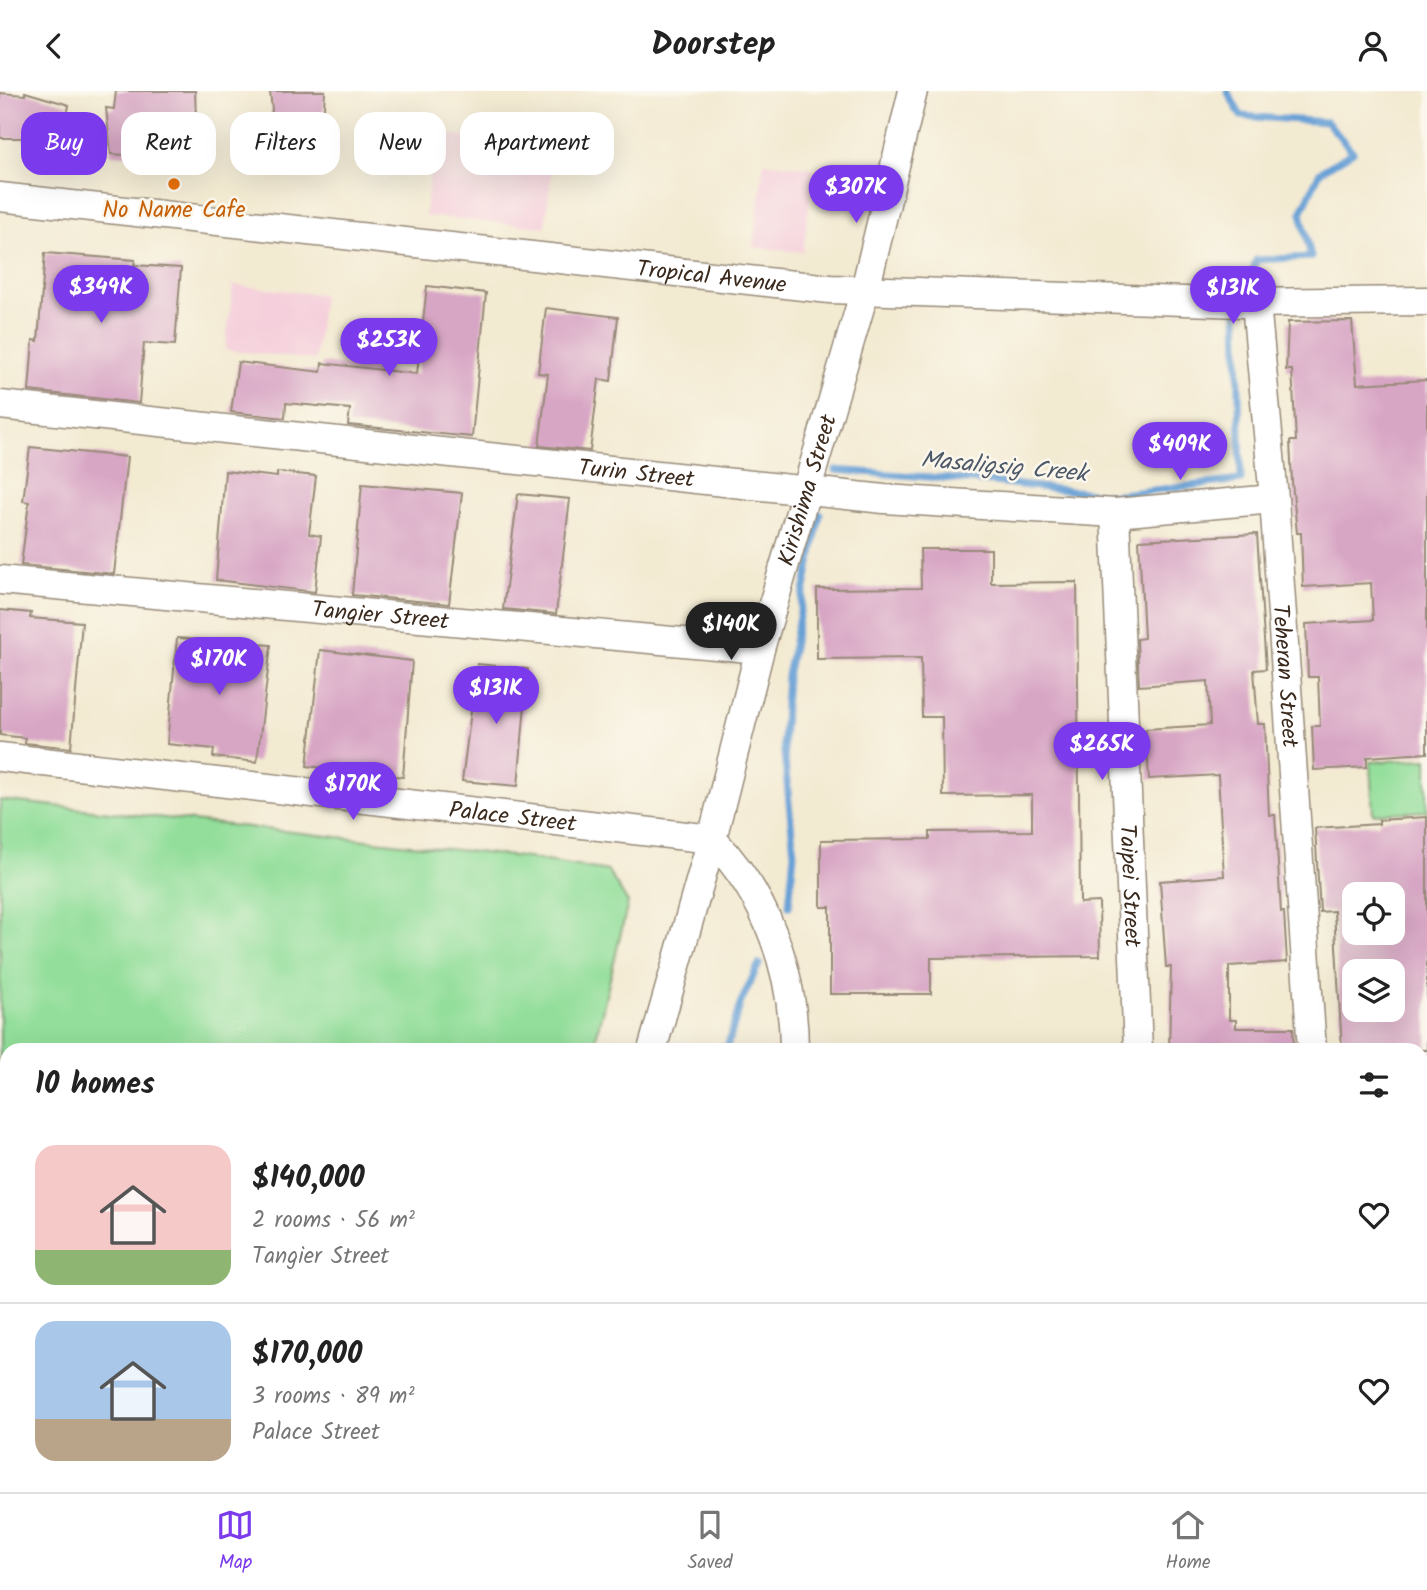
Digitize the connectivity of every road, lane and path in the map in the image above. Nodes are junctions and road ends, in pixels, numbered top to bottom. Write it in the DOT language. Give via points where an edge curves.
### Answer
graph roads {
  1 [pos="913,91"];
  2 [pos="0,197"];
  3 [pos="865,290"];
  4 [pos="1427,301"];
  5 [pos="1256,303"];
  6 [pos="0,405"];
  7 [pos="805,493"];
  8 [pos="1274,499"];
  9 [pos="1115,513"];
  10 [pos="0,580"];
  11 [pos="760,649"];
  12 [pos="0,757"];
  13 [pos="712,839"];
  14 [pos="654,1043"];
  15 [pos="794,1043"];
  16 [pos="1138,1043"];
  17 [pos="1312,1043"];
  1 -- 3 [label="street, Kirishima Street"];
  2 -- 3 [label="street, Tropical Avenue"];
  3 -- 5 [label="street, Tropical Avenue"];
  3 -- 7 [label="street, Kirishima Street"];
  4 -- 5 [label="street, Tropical Avenue"];
  5 -- 8 [label="street, Teheran Street"];
  6 -- 7 [label="street, Turin Street"];
  7 -- 9 [label="street, Turin Street"];
  7 -- 11 [label="street, Kirishima Street"];
  8 -- 9 [label="street, Turin Street"];
  8 -- 17 [label="street, Teheran Street"];
  9 -- 16 [label="street, Taipei Street"];
  10 -- 11 [label="street, Tangier Street"];
  11 -- 13 [label="street, Kirishima Street"];
  12 -- 13 [label="street, Palace Street"];
  13 -- 14 [label="street, Kirishima Street"];
  13 -- 15 [label="street" via="748,882 766,918 785,968 794,1011"];
}
